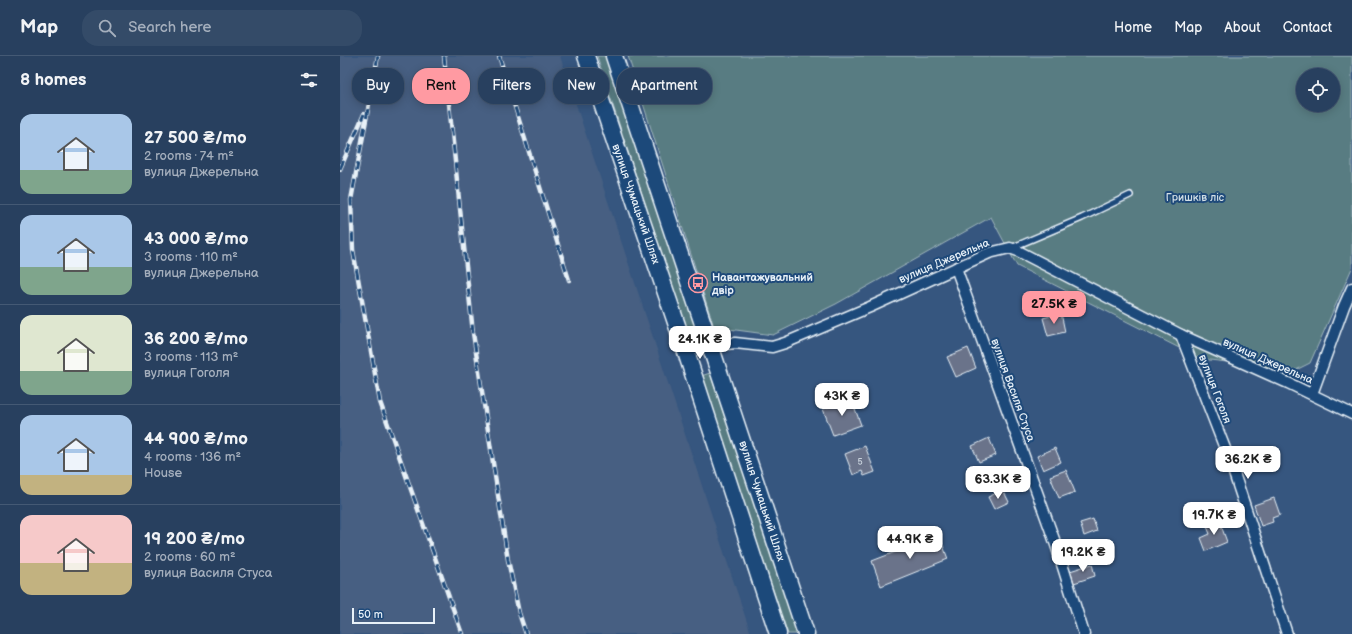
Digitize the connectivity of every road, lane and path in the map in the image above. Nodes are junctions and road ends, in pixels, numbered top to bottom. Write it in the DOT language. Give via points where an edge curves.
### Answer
graph roads {
  1 [pos="586,56"];
  2 [pos="614,56"];
  3 [pos="1130,195"];
  4 [pos="1010,248"];
  5 [pos="956,268"];
  6 [pos="1352,288"];
  7 [pos="1181,335"];
  8 [pos="710,346"];
  9 [pos="686,352"];
  10 [pos="1312,394"];
  11 [pos="1352,414"];
  12 [pos="778,634"];
  13 [pos="806,634"];
  14 [pos="1084,634"];
  15 [pos="1288,634"];
  1 -- 9 [label="main road, вулиця Чумацький Шлях"];
  2 -- 8 [label="main road, вулиця Чумацький Шлях"];
  3 -- 4 [label="lane"];
  4 -- 5 [label="street, вулиця Джерельна" via="989,253"];
  4 -- 7 [label="street, вулиця Джерельна"];
  5 -- 8 [label="street, вулиця Джерельна" via="785,343 772,347 735,343"];
  5 -- 14 [label="street, вулиця Василя Стуса" via="1056,545"];
  6 -- 10 [label="street"];
  7 -- 10 [label="street, вулиця Джерельна"];
  7 -- 15 [label="street, вулиця Гоголя" via="1231,464"];
  8 -- 9 [label="street"];
  8 -- 13 [label="main road, вулиця Чумацький Шлях"];
  9 -- 12 [label="main road, вулиця Чумацький Шлях"];
  10 -- 11 [label="street, вулиця Джерельна"];
}
